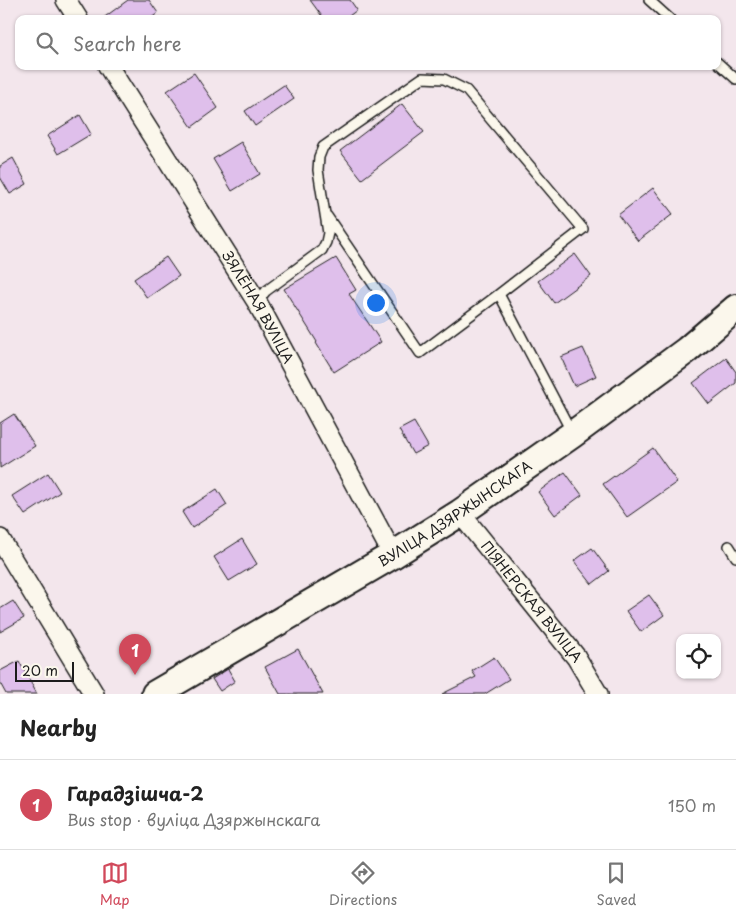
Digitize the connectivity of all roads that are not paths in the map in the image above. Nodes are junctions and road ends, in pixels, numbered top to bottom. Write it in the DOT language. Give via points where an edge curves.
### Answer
graph roads {
  1 [pos="66,0"];
  2 [pos="649,0"];
  3 [pos="75,15"];
  4 [pos="666,15"];
  5 [pos="721,66"];
  6 [pos="111,70"];
  7 [pos="736,79"];
  8 [pos="325,213"];
  9 [pos="499,294"];
  10 [pos="257,302"];
  11 [pos="736,308"];
  12 [pos="573,434"];
  13 [pos="460,513"];
  14 [pos="0,539"];
  15 [pos="729,546"];
  16 [pos="393,555"];
  17 [pos="736,557"];
  18 [pos="94,694"];
  19 [pos="155,694"];
  20 [pos="598,694"];
  1 -- 3 [label="street"];
  2 -- 4 [label="lane"];
  5 -- 7 [label="lane"];
  6 -- 10 [label="street, ЗЯЛЁНАЯ ВУЛІЦА"];
  8 -- 9 [label="lane" via="420,354"];
  8 -- 9 [label="lane" via="318,170 322,146 422,78 444,79 466,90 583,229"];
  8 -- 10 [label="lane" via="328,233 322,250 266,291"];
  9 -- 12 [label="lane"];
  10 -- 16 [label="street, ЗЯЛЁНАЯ ВУЛІЦА"];
  11 -- 12 [label="street, ВУЛІЦА ДЗЯРЖЫНСКАГА" via="687,350"];
  12 -- 13 [label="street, ВУЛІЦА ДЗЯРЖЫНСКАГА"];
  13 -- 16 [label="street, ВУЛІЦА ДЗЯРЖЫНСКАГА"];
  13 -- 20 [label="street, ПІЯНЕРСКАЯ ВУЛІЦА" via="576,657"];
  14 -- 18 [label="street"];
  15 -- 17 [label="lane"];
  16 -- 19 [label="street, ВУЛІЦА ДЗЯРЖЫНСКАГА"];
}
